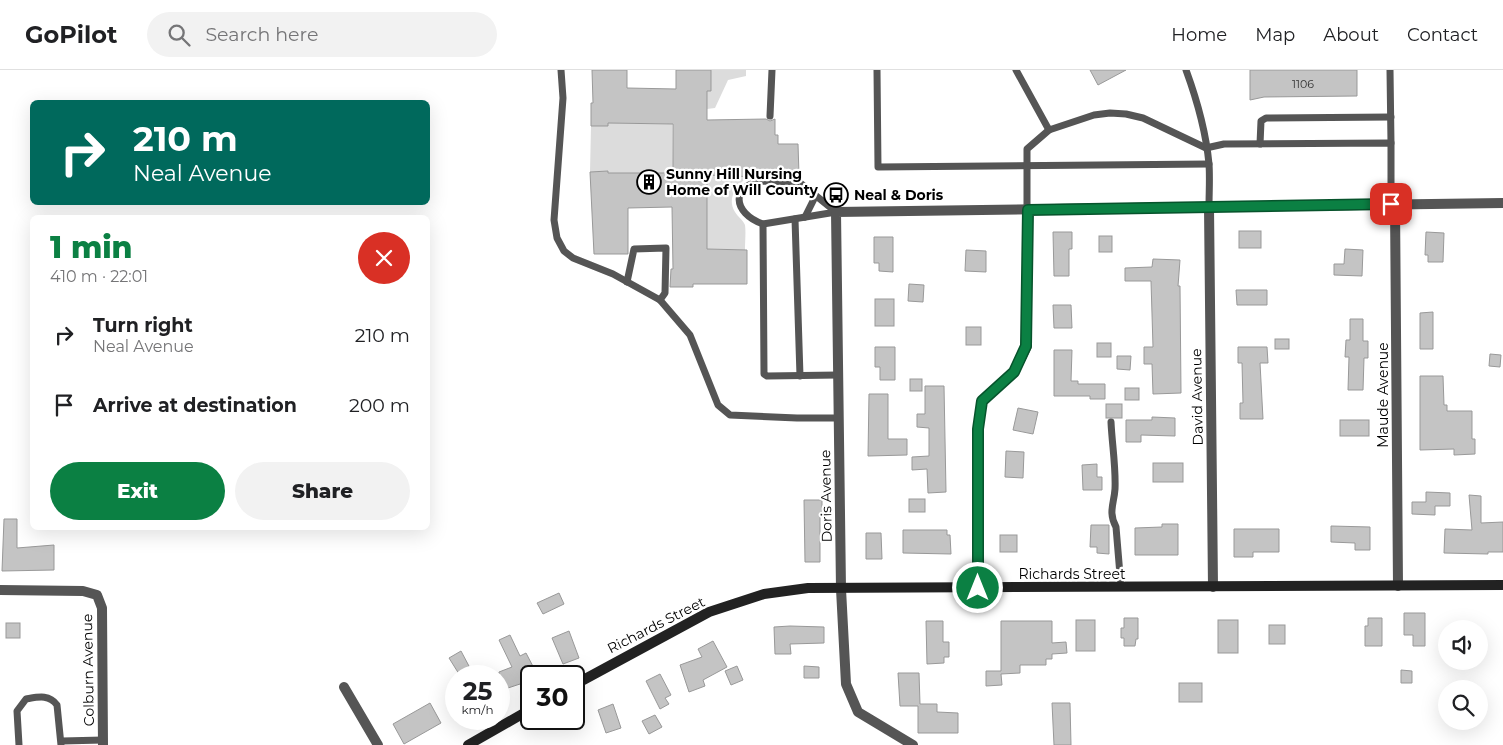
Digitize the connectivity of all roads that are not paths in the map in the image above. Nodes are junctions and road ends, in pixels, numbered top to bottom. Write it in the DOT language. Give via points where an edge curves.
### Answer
graph roads {
  1 [pos="561,70"];
  2 [pos="772,70"];
  3 [pos="878,70"];
  4 [pos="1016,70"];
  5 [pos="1186,70"];
  6 [pos="1390,70"];
  7 [pos="770,116"];
  8 [pos="1390,117"];
  9 [pos="1049,130"];
  10 [pos="1391,143"];
  11 [pos="1260,144"];
  12 [pos="1206,148"];
  13 [pos="1209,164"];
  14 [pos="1027,167"];
  15 [pos="815,197"];
  16 [pos="1503,203"];
  17 [pos="1393,204"];
  18 [pos="1209,207"];
  19 [pos="1028,210"];
  20 [pos="836,212"];
  21 [pos="805,217"];
  22 [pos="795,219"];
  23 [pos="763,224"];
  24 [pos="627,282"];
  25 [pos="660,300"];
  26 [pos="838,375"];
  27 [pos="800,376"];
  28 [pos="839,418"];
  29 [pos="1111,422"];
  30 [pos="1398,586"];
  31 [pos="1503,586"];
  32 [pos="1121,587"];
  33 [pos="1213,587"];
  34 [pos="978,588"];
  35 [pos="841,589"];
  36 [pos="0,590"];
  37 [pos="585,679"];
  38 [pos="344,687"];
  39 [pos="520,715"];
  40 [pos="62,743"];
  41 [pos="103,743"];
  42 [pos="19,745"];
  43 [pos="378,745"];
  44 [pos="468,745"];
  45 [pos="913,745"];
  1 -- 24 [label="lane" via="554,220 557,238 572,258"];
  2 -- 7 [label="lane"];
  3 -- 14 [label="lane" via="878,167"];
  4 -- 9 [label="lane"];
  5 -- 12 [label="lane"];
  6 -- 8 [label="lane"];
  8 -- 10 [label="lane"];
  8 -- 11 [label="lane" via="1266,118 1261,121 1259,129"];
  9 -- 12 [label="lane" via="1094,115 1126,114 1143,118"];
  9 -- 14 [label="lane" via="1027,149"];
  10 -- 11 [label="lane"];
  10 -- 17 [label="lane"];
  11 -- 12 [label="lane" via="1224,144"];
  12 -- 13 [label="lane"];
  13 -- 14 [label="lane"];
  13 -- 18 [label="lane"];
  14 -- 19 [label="lane"];
  15 -- 20 [label="lane"];
  15 -- 21 [label="lane"];
  15 -- 23 [label="lane" via="799,182 764,181 747,186 740,197 741,210 747,217"];
  16 -- 17 [label="street"];
  17 -- 18 [label="street"];
  17 -- 30 [label="street, Maude Avenue"];
  18 -- 19 [label="street"];
  18 -- 33 [label="street, David Avenue"];
  19 -- 20 [label="street"];
  19 -- 34 [label="street" via="1026,346 1014,372 982,401 978,429"];
  20 -- 21 [label="lane"];
  20 -- 26 [label="street, Doris Avenue"];
  21 -- 22 [label="lane"];
  22 -- 23 [label="lane"];
  22 -- 27 [label="lane"];
  23 -- 27 [label="lane" via="764,374"];
  24 -- 25 [label="lane"];
  24 -- 25 [label="lane" via="634,249 666,248 665,292"];
  25 -- 28 [label="lane" via="690,335 718,406 730,414"];
  26 -- 27 [label="lane"];
  26 -- 28 [label="street, Doris Avenue"];
  28 -- 35 [label="street, Doris Avenue"];
  29 -- 32 [label="lane" via="1115,490 1111,502 1112,520 1116,527"];
  30 -- 31 [label="street, Richards Street"];
  30 -- 33 [label="street, Richards Street"];
  32 -- 33 [label="street, Richards Street"];
  32 -- 34 [label="street, Richards Street"];
  34 -- 35 [label="street, Richards Street"];
  35 -- 37 [label="street, Richards Street" via="808,588 764,594 709,612"];
  35 -- 45 [label="street, Doris Avenue" via="846,684 858,712"];
  36 -- 41 [label="street, Colburn Avenue" via="83,591 97,595 102,608"];
  38 -- 43 [label="street"];
  39 -- 44 [label="street"];
  40 -- 41 [label="lane"];
  40 -- 42 [label="lane" via="57,705 48,697 36,697 26,699 17,711"];
}
